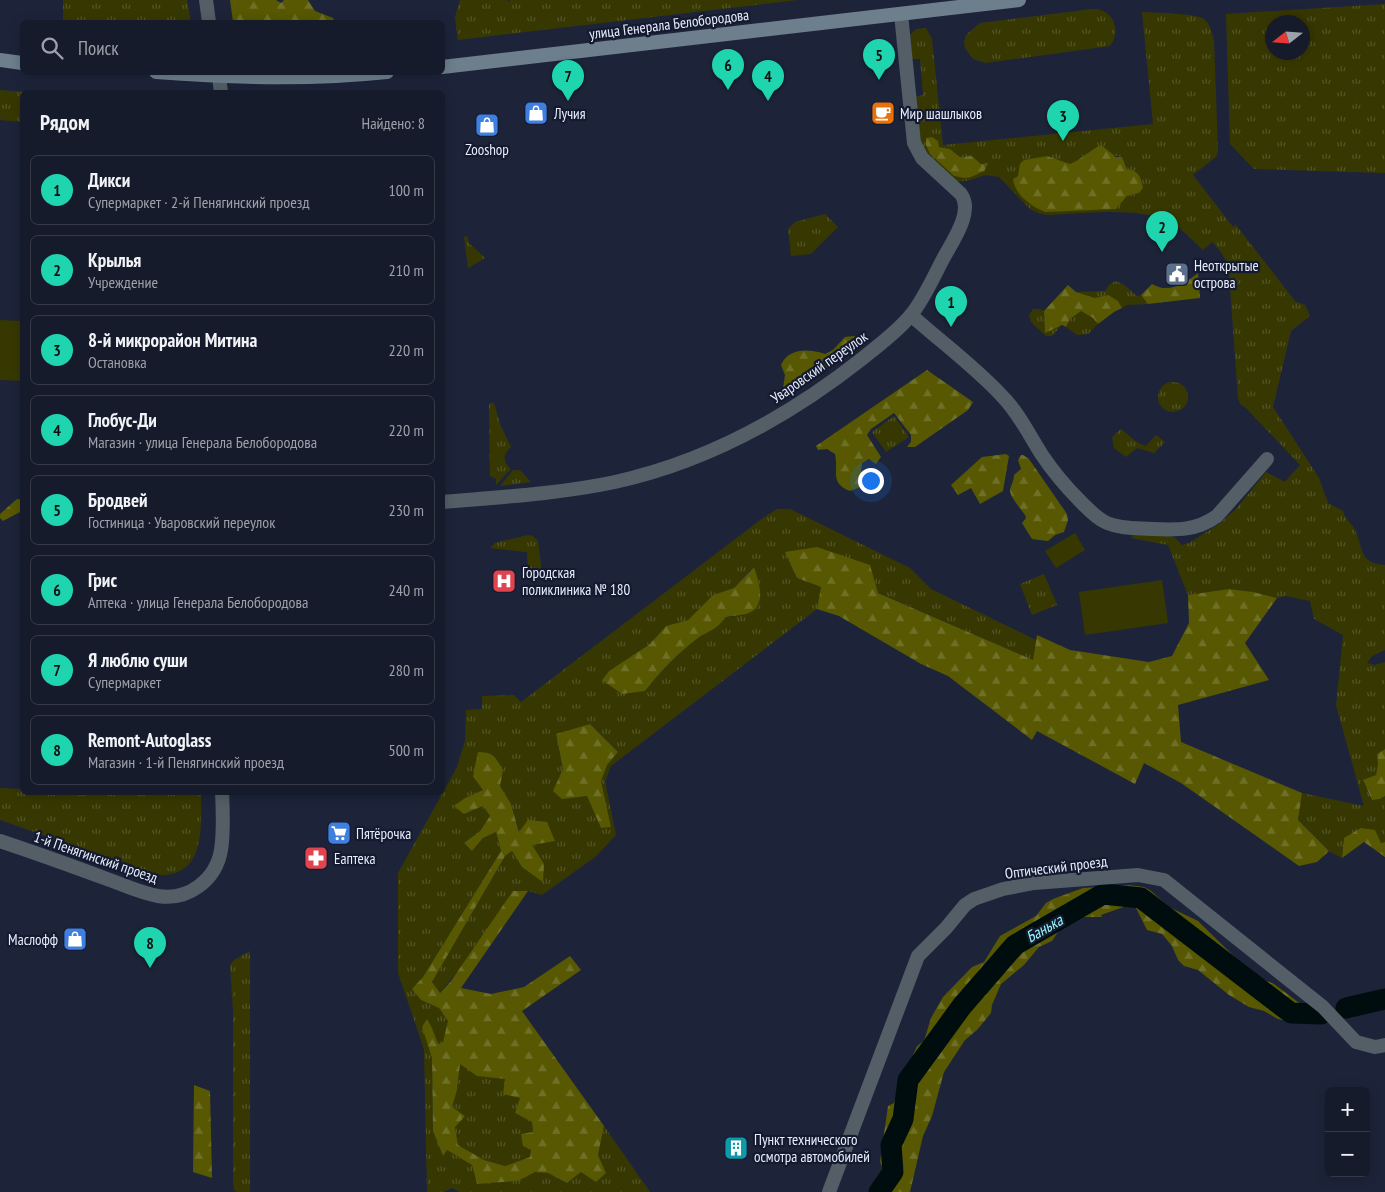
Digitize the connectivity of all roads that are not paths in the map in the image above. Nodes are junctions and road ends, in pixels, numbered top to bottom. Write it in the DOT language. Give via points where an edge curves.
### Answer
graph roads {
  1 [pos="206,0"];
  2 [pos="1019,0"];
  3 [pos="901,14"];
  4 [pos="210,20"];
  5 [pos="0,60"];
  6 [pos="20,63"];
  7 [pos="445,66"];
  8 [pos="219,75"];
  9 [pos="351,75"];
  10 [pos="221,90"];
  11 [pos="911,315"];
  12 [pos="1266,459"];
  13 [pos="445,502"];
  14 [pos="222,795"];
  15 [pos="0,840"];
  16 [pos="1385,1045"];
  17 [pos="829,1192"];
  1 -- 4 [label="street"];
  2 -- 3 [label="main road, улица Генерала Белобородова"];
  3 -- 7 [label="main road, улица Генерала Белобородова"];
  3 -- 11 [label="street, Уваровский переулок" via="914,143 922,158 961,194 966,207 953,240"];
  5 -- 6 [label="main road"];
  8 -- 9 [label="main road"];
  8 -- 10 [label="street"];
  11 -- 12 [label="street" via="1002,396 1062,484 1094,516 1107,523 1122,527 1194,528 1217,516"];
  11 -- 13 [label="street, Уваровский переулок" via="874,349 808,398 709,451 595,486"];
  14 -- 15 [label="street, 1-й Пенягинский проезд" via="221,851 217,861 204,882 194,890 172,897 146,893"];
  16 -- 17 [label="street, Оптический проезд" via="1375,1047 1356,1042 1323,1007 1164,880 1138,875 1034,883 1003,889 965,905 918,956"];
}
